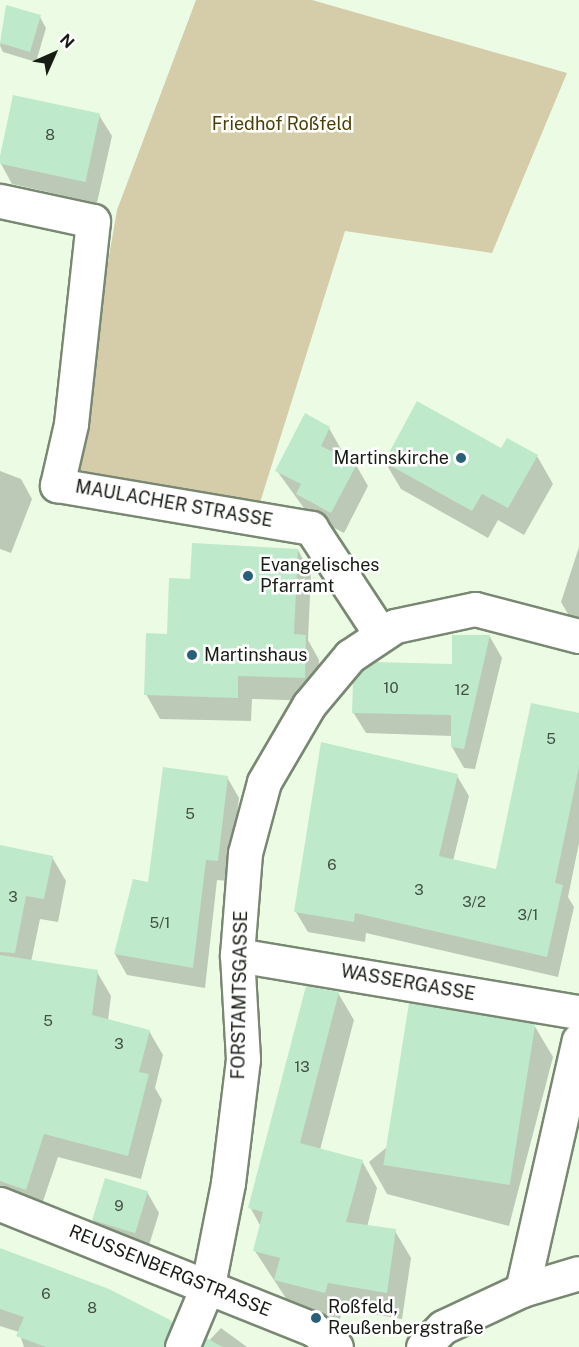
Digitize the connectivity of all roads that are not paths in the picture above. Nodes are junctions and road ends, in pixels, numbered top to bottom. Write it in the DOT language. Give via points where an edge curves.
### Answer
graph roads {
  1 [pos="0,201"];
  2 [pos="381,633"];
  3 [pos="579,636"];
  4 [pos="237,955"];
  5 [pos="579,1012"];
  6 [pos="579,1040"];
  7 [pos="0,1204"];
  8 [pos="579,1273"];
  9 [pos="208,1285"];
  10 [pos="522,1290"];
  11 [pos="182,1347"];
  12 [pos="336,1347"];
  13 [pos="423,1347"];
  1 -- 2 [label="street, MAULACHER STRASSE" via="93,221 71,424 57,485 310,528"];
  2 -- 3 [label="street, FORSTAMTSGASSE" via="395,626 475,609"];
  2 -- 4 [label="street, FORSTAMTSGASSE" via="350,656 309,705 264,782 245,853"];
  4 -- 5 [label="street, WASSERGASSE"];
  4 -- 9 [label="street, FORSTAMTSGASSE" via="243,1059 228,1183"];
  6 -- 10 [label="street"];
  7 -- 9 [label="street, REUSSENBERGSTRASSE"];
  8 -- 10 [label="street"];
  9 -- 11 [label="street, FORSTAMTSGASSE"];
  9 -- 12 [label="street, REUSSENBERGSTRASSE" via="313,1329"];
  10 -- 13 [label="street" via="442,1327"];
}
